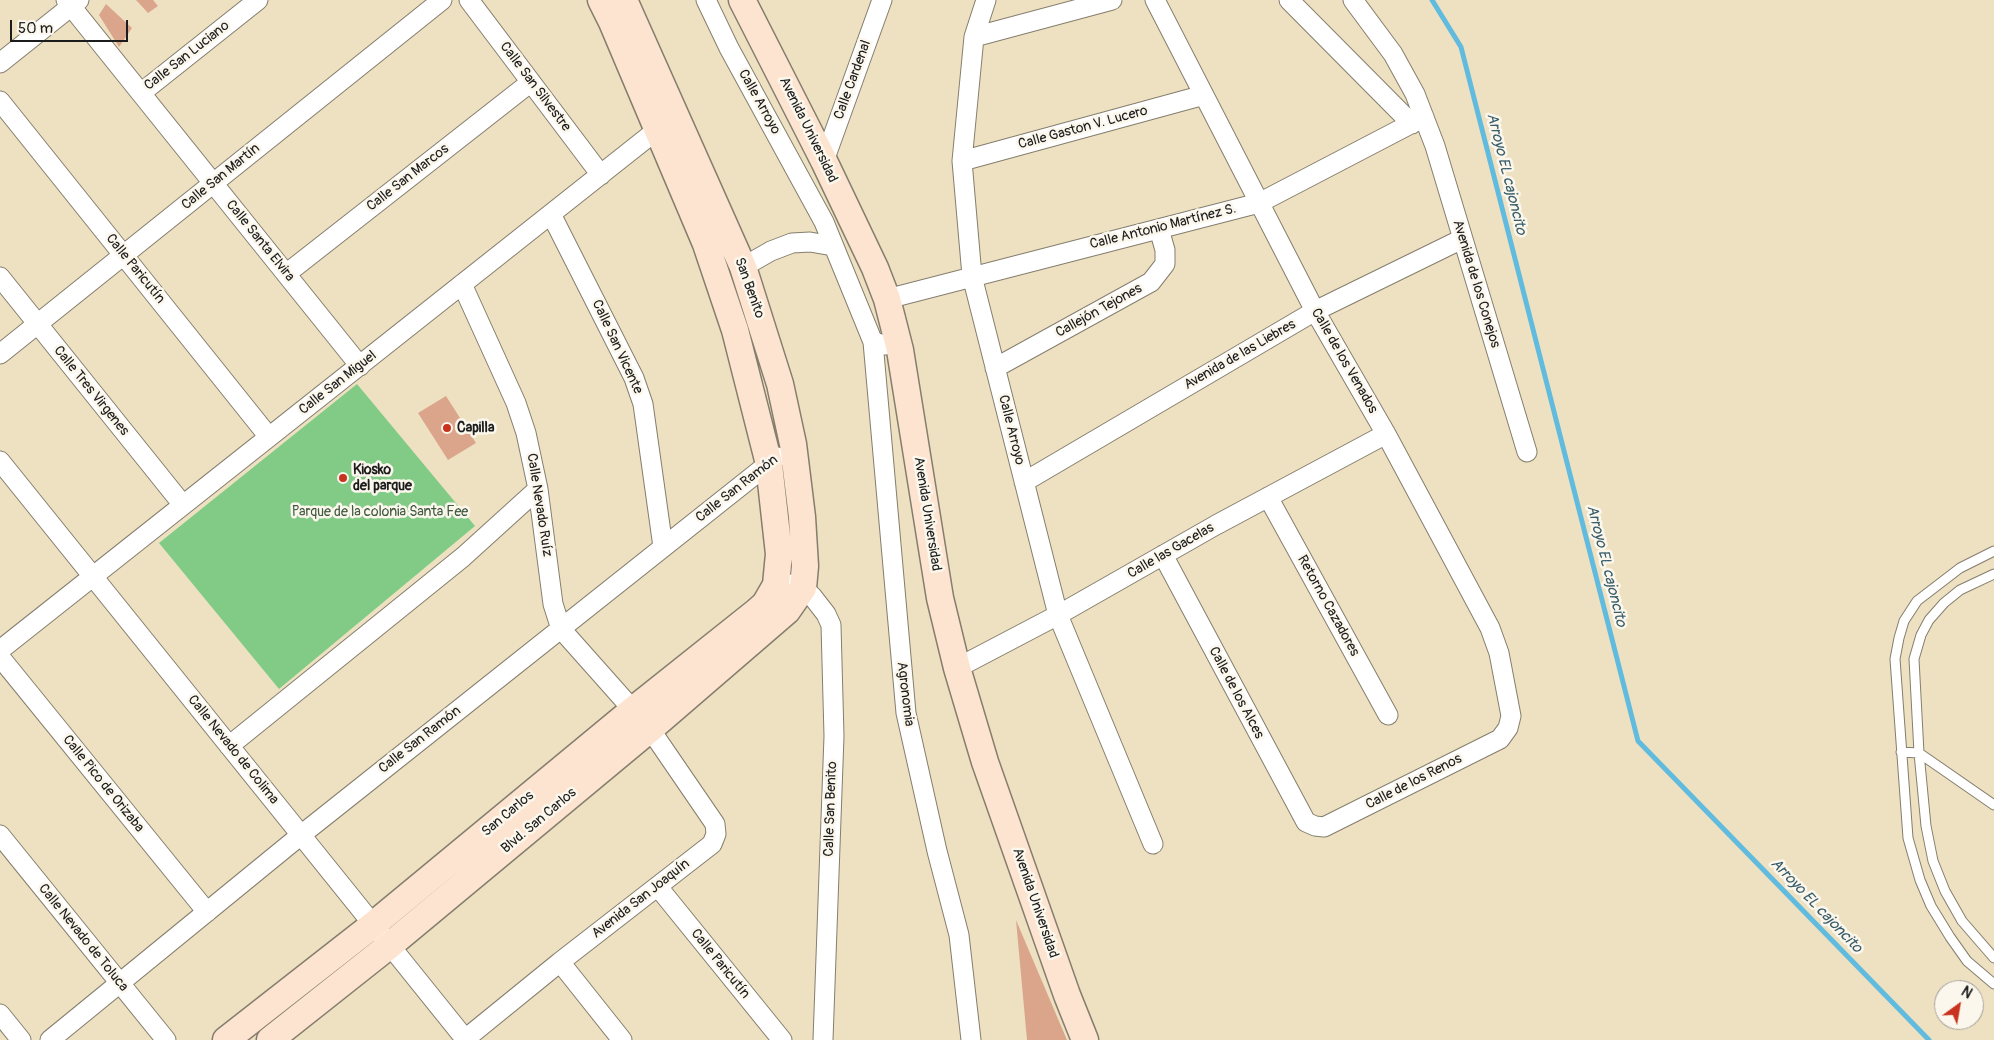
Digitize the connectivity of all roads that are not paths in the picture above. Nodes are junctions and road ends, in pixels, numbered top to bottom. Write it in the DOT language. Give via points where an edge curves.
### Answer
graph roads {
  1 [pos="258,0"];
  2 [pos="442,0"];
  3 [pos="469,0"];
  4 [pos="601,0"];
  5 [pos="624,0"];
  6 [pos="706,0"];
  7 [pos="742,0"];
  8 [pos="882,0"];
  9 [pos="986,0"];
  10 [pos="1112,0"];
  11 [pos="1155,0"];
  12 [pos="1288,0"];
  13 [pos="1353,0"];
  14 [pos="72,2"];
  15 [pos="974,37"];
  16 [pos="0,63"];
  17 [pos="531,82"];
  18 [pos="141,93"];
  19 [pos="1204,95"];
  20 [pos="0,101"];
  21 [pos="1418,120"];
  22 [pos="667,122"];
  23 [pos="824,161"];
  24 [pos="962,161"];
  25 [pos="601,175"];
  26 [pos="213,183"];
  27 [pos="1260,203"];
  28 [pos="551,214"];
  29 [pos="1158,229"];
  30 [pos="1462,238"];
  31 [pos="833,246"];
  32 [pos="123,255"];
  33 [pos="743,267"];
  34 [pos="286,274"];
  35 [pos="972,276"];
  36 [pos="0,277"];
  37 [pos="462,284"];
  38 [pos="887,299"];
  39 [pos="1315,310"];
  40 [pos="37,324"];
  41 [pos="873,342"];
  42 [pos="900,350"];
  43 [pos="0,354"];
  44 [pos="360,366"];
  45 [pos="996,368"];
  46 [pos="1386,434"];
  47 [pos="269,437"];
  48 [pos="793,444"];
  49 [pos="1527,452"];
  50 [pos="0,461"];
  51 [pos="769,464"];
  52 [pos="1024,482"];
  53 [pos="538,488"];
  54 [pos="1268,497"];
  55 [pos="183,506"];
  56 [pos="663,547"];
  57 [pos="1994,551"];
  58 [pos="1163,555"];
  59 [pos="1994,574"];
  60 [pos="93,577"];
  61 [pos="778,578"];
  62 [pos="801,591"];
  63 [pos="1058,615"];
  64 [pos="561,629"];
  65 [pos="0,650"];
  66 [pos="0,657"];
  67 [pos="957,668"];
  68 [pos="633,710"];
  69 [pos="1388,715"];
  70 [pos="1508,728"];
  71 [pos="650,729"];
  72 [pos="229,746"];
  73 [pos="1901,752"];
  74 [pos="1919,753"];
  75 [pos="1994,805"];
  76 [pos="1315,826"];
  77 [pos="0,835"];
  78 [pos="301,835"];
  79 [pos="1153,844"];
  80 [pos="658,887"];
  81 [pos="207,912"];
  82 [pos="374,925"];
  83 [pos="390,945"];
  84 [pos="1994,958"];
  85 [pos="560,962"];
  86 [pos="120,983"];
  87 [pos="1994,984"];
  88 [pos="0,1014"];
  89 [pos="21,1040"];
  90 [pos="50,1040"];
  91 [pos="166,1040"];
  92 [pos="226,1040"];
  93 [pos="270,1040"];
  94 [pos="465,1040"];
  95 [pos="622,1040"];
  96 [pos="782,1040"];
  97 [pos="823,1040"];
  98 [pos="971,1040"];
  99 [pos="1085,1040"];
  1 -- 18 [label="street, Calle San Luciano"];
  2 -- 26 [label="street, Calle San Martín"];
  3 -- 17 [label="street, Calle San Silvestre"];
  4 -- 22 [label="main road, San Benito"];
  5 -- 22 [label="main road, San Benito"];
  6 -- 31 [label="street, Calle Arroyo" via="814,202"];
  7 -- 23 [label="main road, Avenida Universidad"];
  8 -- 23 [label="street, Calle Cardenal"];
  9 -- 15 [label="street, Calle Arroyo"];
  10 -- 15 [label="street"];
  11 -- 19 [label="street, Calle de los Venados"];
  12 -- 21 [label="street, Avenida de los Conejos"];
  13 -- 21 [label="street" via="1393,54 1415,94"];
  14 -- 16 [label="street"];
  14 -- 18 [label="street, Calle Santa Elvira"];
  15 -- 24 [label="street, Calle Arroyo"];
  17 -- 25 [label="street, Calle San Silvestre"];
  17 -- 34 [label="street, Calle San Marcos"];
  18 -- 26 [label="street, Calle Santa Elvira"];
  19 -- 24 [label="street, Calle Gaston V. Lucero"];
  19 -- 27 [label="street, Calle de los Venados"];
  20 -- 32 [label="street, Calle Paricutín"];
  21 -- 27 [label="street, Calle Antonio Martínez S."];
  21 -- 30 [label="street, Avenida de los Conejos" via="1435,146"];
  22 -- 25 [label="street, Calle San Miguel"];
  22 -- 33 [label="main road, San Benito"];
  22 -- 51 [label="main road, San Benito" via="735,330"];
  23 -- 38 [label="main road, Avenida Universidad"];
  24 -- 35 [label="street, Calle Arroyo"];
  25 -- 28 [label="street, Calle San Miguel"];
  26 -- 32 [label="street, Calle San Martín"];
  26 -- 34 [label="street, Calle Santa Elvira"];
  27 -- 29 [label="street, Calle Antonio Martínez S."];
  27 -- 39 [label="street, Calle de los Venados"];
  28 -- 37 [label="street, Calle San Miguel"];
  28 -- 56 [label="street, Calle San Vicente" via="634,378 643,404"];
  29 -- 35 [label="street, Calle Antonio Martínez S."];
  29 -- 45 [label="street, Callejón Tejones" via="1165,250 1165,264 1152,282"];
  30 -- 39 [label="street, Avenida de las Liebres"];
  30 -- 49 [label="street, Avenida de los Conejos"];
  31 -- 33 [label="street" via="792,242"];
  31 -- 41 [label="street, Calle Arroyo"];
  32 -- 40 [label="street, Calle San Martín"];
  32 -- 47 [label="street, Calle Paricutín"];
  33 -- 48 [label="main road, San Benito" via="780,384"];
  34 -- 44 [label="street, Calle Santa Elvira"];
  35 -- 38 [label="street, Calle Antonio Martínez S."];
  35 -- 45 [label="street, Calle Arroyo"];
  36 -- 40 [label="street, Calle Tres Virgenes"];
  37 -- 44 [label="street, Calle San Miguel"];
  37 -- 53 [label="street, Calle Nevado Ruíz" via="516,403"];
  38 -- 42 [label="main road, Avenida Universidad"];
  39 -- 46 [label="street, Calle de los Venados"];
  39 -- 52 [label="street, Avenida de las Liebres"];
  40 -- 43 [label="street, Calle San Martín"];
  40 -- 55 [label="street, Calle Tres Virgenes"];
  41 -- 42 [label="street"];
  41 -- 98 [label="street, Agronomia" via="906,713 959,935"];
  42 -- 67 [label="main road, Avenida Universidad" via="940,598"];
  44 -- 47 [label="street, Calle San Miguel"];
  45 -- 52 [label="street, Calle Arroyo"];
  46 -- 54 [label="street, Calle las Gacelas"];
  46 -- 70 [label="street, Calle de los Venados" via="1490,628 1499,653 1511,716"];
  47 -- 55 [label="street, Calle San Miguel"];
  48 -- 51 [label="street, Calle San Ramón"];
  48 -- 62 [label="main road, San Benito" via="805,545"];
  50 -- 60 [label="street, Calle Nevado de Colima"];
  51 -- 56 [label="street, Calle San Ramón"];
  51 -- 61 [label="main road, San Benito" via="779,554"];
  52 -- 63 [label="street, Calle Arroyo"];
  53 -- 64 [label="street, Calle Nevado Ruíz" via="553,604"];
  53 -- 72 [label="street" via="463,557"];
  54 -- 58 [label="street, Calle las Gacelas"];
  54 -- 69 [label="street, Retorno Cazadores"];
  55 -- 60 [label="street, Calle San Miguel"];
  56 -- 64 [label="street, Calle San Ramón"];
  57 -- 73 [label="lane" via="1939,583 1917,601 1904,621 1895,660"];
  58 -- 63 [label="street, Calle las Gacelas"];
  58 -- 76 [label="street, Calle de los Alces" via="1300,814"];
  59 -- 74 [label="lane" via="1960,590 1944,603 1921,635 1914,659"];
  60 -- 65 [label="street, Calle San Miguel"];
  60 -- 72 [label="street, Calle Nevado de Colima"];
  61 -- 62 [label="street"];
  61 -- 68 [label="main road, San Carlos" via="765,604"];
  62 -- 71 [label="main road, Blvd. San Carlos" via="781,616"];
  62 -- 97 [label="street, Calle San Benito" via="820,605 831,625 834,736"];
  63 -- 67 [label="street, Calle las Gacelas"];
  63 -- 79 [label="street, Calle Arroyo"];
  64 -- 68 [label="street, Calle Nevado Ruíz"];
  64 -- 78 [label="street, Calle San Ramón"];
  66 -- 81 [label="street, Calle Pico de Orizaba"];
  67 -- 99 [label="main road, Avenida Universidad" via="985,762"];
  68 -- 82 [label="main road, San Carlos"];
  70 -- 76 [label="street, Calle de los Renos" via="1500,738 1324,827"];
  71 -- 80 [label="street, Avenida San Joaquín" via="715,824 716,834 712,844"];
  71 -- 83 [label="main road, Blvd. San Carlos"];
  72 -- 78 [label="street, Calle Nevado de Colima"];
  73 -- 74 [label="lane"];
  73 -- 87 [label="lane" via="1908,838 1931,906 1967,961"];
  74 -- 75 [label="lane"];
  74 -- 84 [label="lane" via="1933,861 1962,921"];
  77 -- 86 [label="street, Calle Nevado de Toluca"];
  78 -- 81 [label="street, Calle San Ramón"];
  78 -- 82 [label="street, Calle Nevado de Colima"];
  80 -- 85 [label="street, Avenida San Joaquín"];
  80 -- 96 [label="street, Calle Paricutín"];
  81 -- 86 [label="street, Calle San Ramón"];
  82 -- 83 [label="street, Calle Nevado de Colima"];
  82 -- 92 [label="main road, San Carlos"];
  83 -- 93 [label="main road, Blvd. San Carlos"];
  83 -- 94 [label="street, Calle Nevado de Colima"];
  85 -- 94 [label="street, Avenida San Joaquín"];
  85 -- 95 [label="street"];
  86 -- 90 [label="street, Calle San Ramón"];
  86 -- 91 [label="street, Calle Nevado de Toluca"];
  88 -- 89 [label="street"];
}
